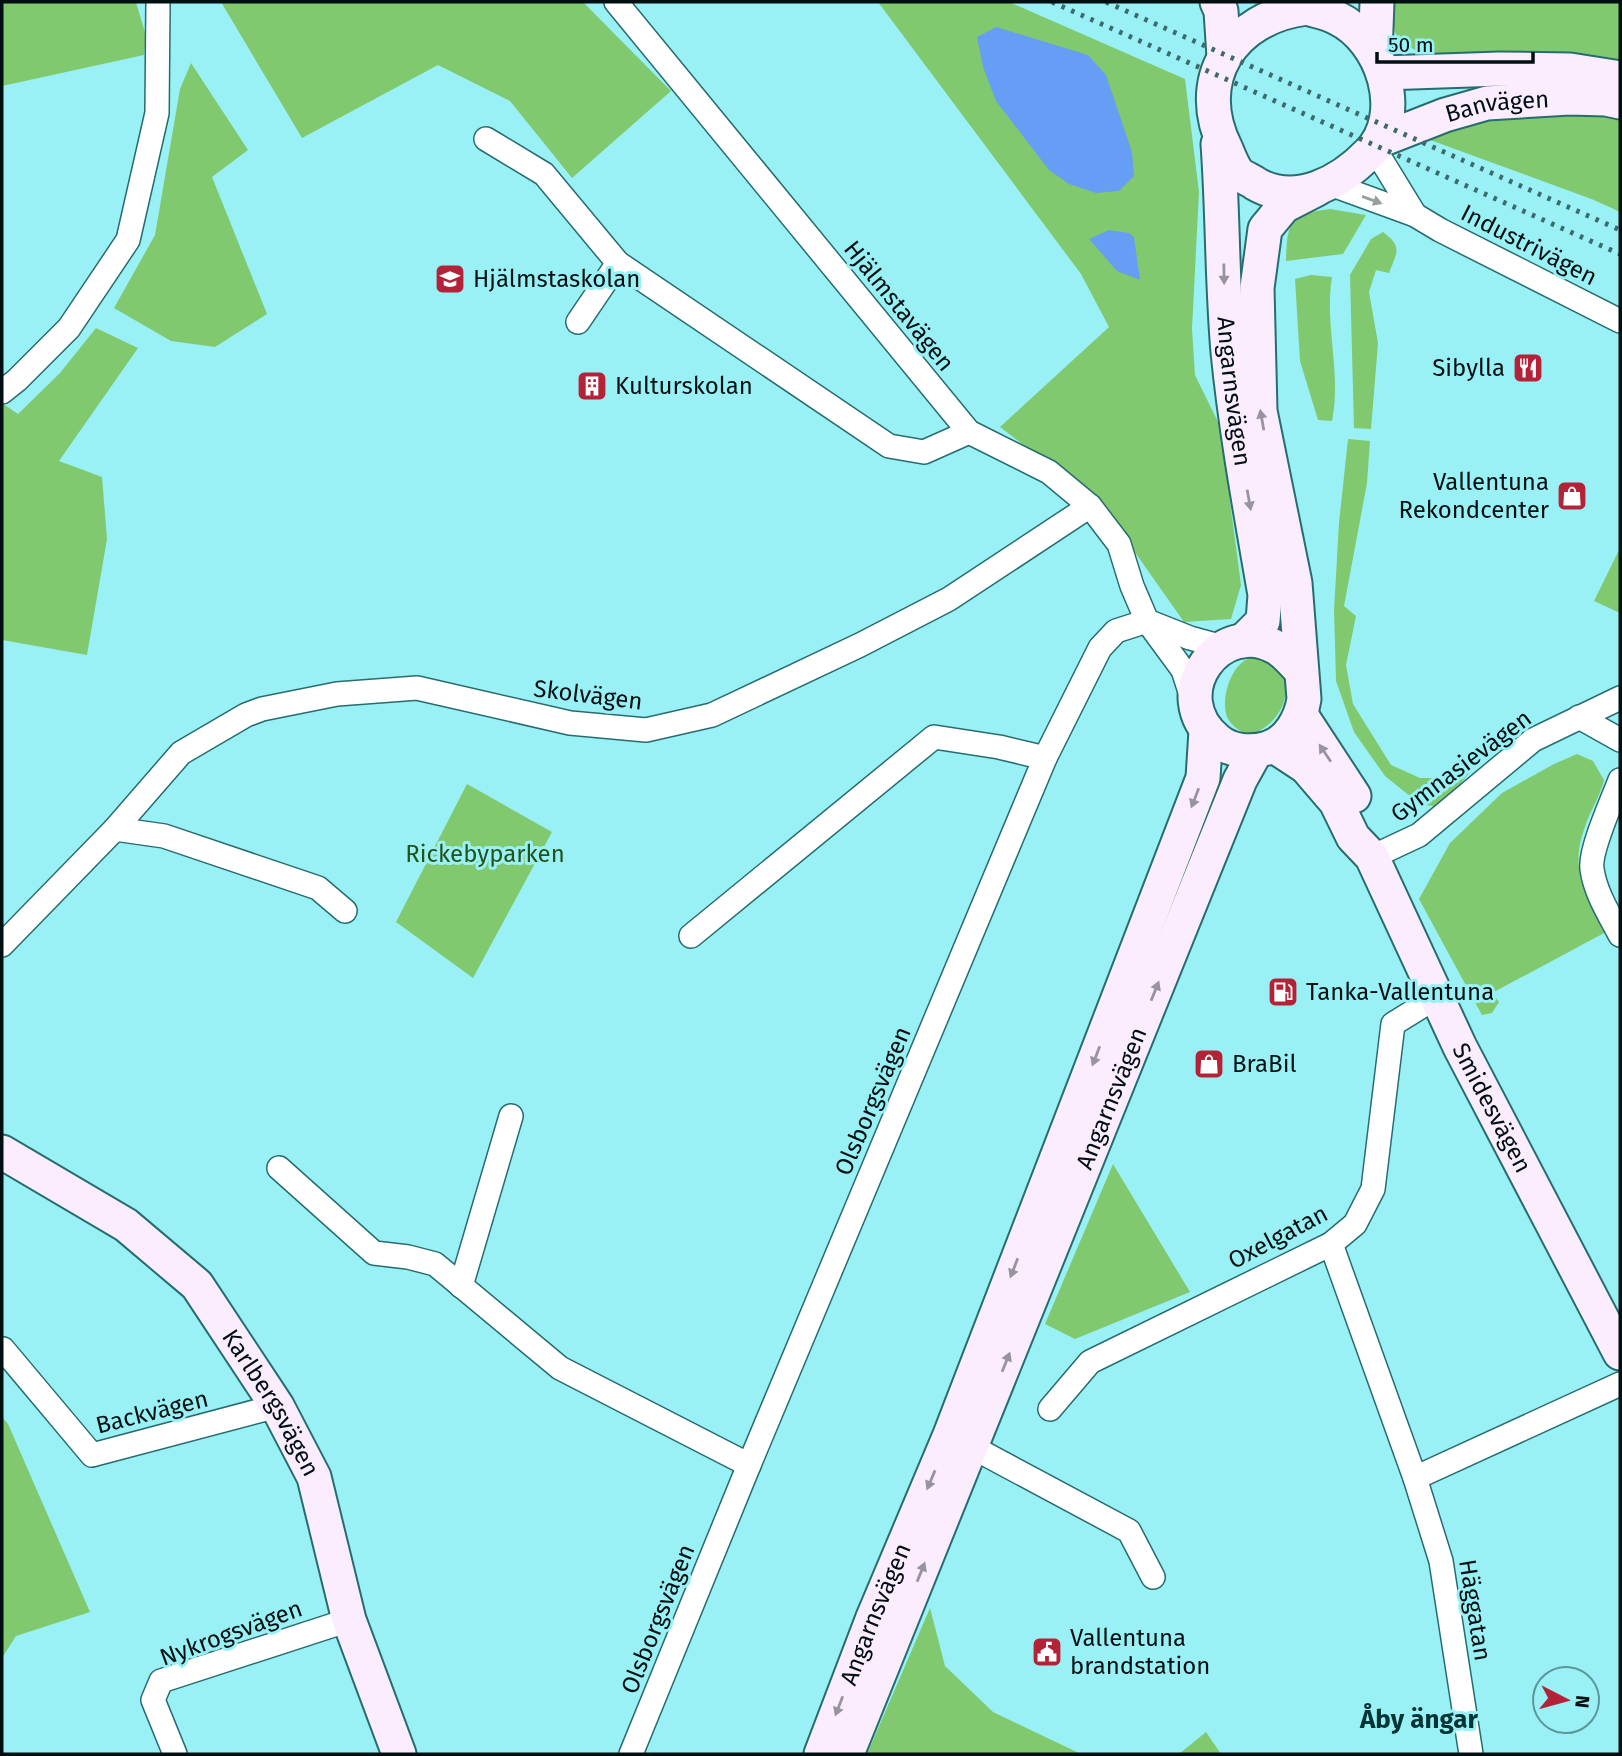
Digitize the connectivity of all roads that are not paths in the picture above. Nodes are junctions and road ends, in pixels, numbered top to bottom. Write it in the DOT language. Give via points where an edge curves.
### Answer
graph roads {
  1 [pos="158,2"];
  2 [pos="616,2"];
  3 [pos="1217,2"];
  4 [pos="1377,2"];
  5 [pos="1293,6"];
  6 [pos="1224,57"];
  7 [pos="1379,63"];
  8 [pos="1620,78"];
  9 [pos="1620,102"];
  10 [pos="1217,131"];
  11 [pos="485,139"];
  12 [pos="1378,144"];
  13 [pos="1323,186"];
  14 [pos="1415,215"];
  15 [pos="618,263"];
  16 [pos="1620,321"];
  17 [pos="578,322"];
  18 [pos="2,392"];
  19 [pos="969,432"];
  20 [pos="1090,506"];
  21 [pos="1147,621"];
  22 [pos="1233,644"];
  23 [pos="1300,670"];
  24 [pos="1620,698"];
  25 [pos="1301,715"];
  26 [pos="1578,717"];
  27 [pos="1202,723"];
  28 [pos="1620,740"];
  29 [pos="1265,748"];
  30 [pos="1045,758"];
  31 [pos="1620,780"];
  32 [pos="115,829"];
  33 [pos="1372,858"];
  34 [pos="345,911"];
  35 [pos="1620,935"];
  36 [pos="691,936"];
  37 [pos="2,945"];
  38 [pos="1435,998"];
  39 [pos="511,1116"];
  40 [pos="2,1152"];
  41 [pos="279,1168"];
  42 [pos="1331,1244"];
  43 [pos="461,1286"];
  44 [pos="3,1349"];
  45 [pos="1620,1353"];
  46 [pos="1620,1384"];
  47 [pos="277,1406"];
  48 [pos="1050,1409"];
  49 [pos="961,1441"];
  50 [pos="749,1465"];
  51 [pos="1415,1478"];
  52 [pos="1153,1577"];
  53 [pos="349,1620"];
  54 [pos="175,1754"];
  55 [pos="398,1754"];
  56 [pos="631,1754"];
  57 [pos="821,1754"];
  58 [pos="847,1754"];
  59 [pos="1471,1754"];
  1 -- 18 [label="street" via="157,113 128,240 69,328"];
  2 -- 19 [label="street, Hjälmstavägen"];
  3 -- 6 [label="main road"];
  4 -- 7 [label="main road"];
  5 -- 6 [label="main road" via="1255,25"];
  5 -- 7 [label="main road" via="1338,18 1358,34"];
  6 -- 10 [label="main road" via="1212,97"];
  7 -- 8 [label="main road, Banvägen" via="1556,70"];
  7 -- 12 [label="main road" via="1387,99 1386,124"];
  9 -- 12 [label="main road, Banvägen" via="1569,98 1487,103 1445,115"];
  10 -- 13 [label="main road" via="1238,173 1255,183 1280,192"];
  10 -- 22 [label="main road, Angarnsvägen, one-way" via="1230,373 1265,595 1263,621"];
  11 -- 15 [label="street" via="544,174"];
  12 -- 13 [label="main road" via="1345,176"];
  12 -- 14 [label="street, Industrivägen"];
  13 -- 14 [label="street, Industrivägen, one-way"];
  23 -- 13 [label="main road, Angarnsvägen, one-way" via="1294,583 1260,411 1257,288 1265,229 1284,206"];
  14 -- 16 [label="street, Industrivägen"];
  15 -- 17 [label="street"];
  15 -- 19 [label="street" via="889,446 924,452"];
  19 -- 20 [label="street, Hjälmstavägen" via="1049,471"];
  20 -- 21 [label="street, Hjälmstavägen" via="1119,544"];
  20 -- 32 [label="street, Skolvägen" via="949,598 712,715 646,730 570,723 418,688 337,694 246,715 181,753"];
  21 -- 22 [label="street"];
  21 -- 27 [label="street, Hjälmstavägen" via="1183,670"];
  21 -- 30 [label="street, Olsborgsvägen" via="1116,631 1100,648"];
  22 -- 23 [label="main road" via="1263,642 1277,648"];
  22 -- 27 [label="main road" via="1210,657 1198,676 1194,700"];
  23 -- 25 [label="main road"];
  24 -- 26 [label="street, Gymnasievägen"];
  25 -- 29 [label="main road" via="1285,738"];
  33 -- 25 [label="main road, Smidesvägen, one-way" via="1370,827 1352,791"];
  26 -- 28 [label="street"];
  26 -- 33 [label="street, Gymnasievägen" via="1533,740 1419,835"];
  27 -- 29 [label="main road" via="1222,744 1237,750"];
  27 -- 49 [label="main road, Angarnsvägen, one-way" via="1203,778"];
  29 -- 33 [label="main road, Smidesvägen" via="1306,767 1336,802 1353,837"];
  49 -- 29 [label="main road, Angarnsvägen, one-way" via="1240,780"];
  30 -- 36 [label="street" via="934,737"];
  30 -- 50 [label="street, Olsborgsvägen"];
  31 -- 35 [label="street" via="1591,866 1598,892"];
  32 -- 34 [label="street" via="164,836 318,888"];
  32 -- 37 [label="street, Skolvägen"];
  33 -- 38 [label="main road, Smidesvägen"];
  38 -- 42 [label="street, Oxelgatan" via="1393,1024 1373,1189 1355,1224"];
  38 -- 45 [label="main road, Smidesvägen"];
  39 -- 43 [label="street"];
  40 -- 47 [label="main road, Karlbergsvägen" via="127,1225 197,1285"];
  41 -- 43 [label="street" via="374,1253 435,1264"];
  42 -- 48 [label="street, Oxelgatan" via="1090,1362"];
  42 -- 51 [label="street, Häggatan"];
  43 -- 50 [label="street" via="560,1368"];
  44 -- 47 [label="street, Backvägen" via="92,1455"];
  46 -- 51 [label="street"];
  47 -- 53 [label="main road, Karlbergsvägen" via="314,1477"];
  49 -- 52 [label="street" via="1129,1531"];
  49 -- 57 [label="main road, Angarnsvägen, one-way" via="872,1620"];
  58 -- 49 [label="main road, Angarnsvägen, one-way"];
  50 -- 56 [label="street, Olsborgsvägen"];
  51 -- 59 [label="street, Häggatan" via="1441,1561"];
  53 -- 54 [label="street, Nykrogsvägen" via="161,1681 153,1700"];
  53 -- 55 [label="main road, Karlbergsvägen"];
}
